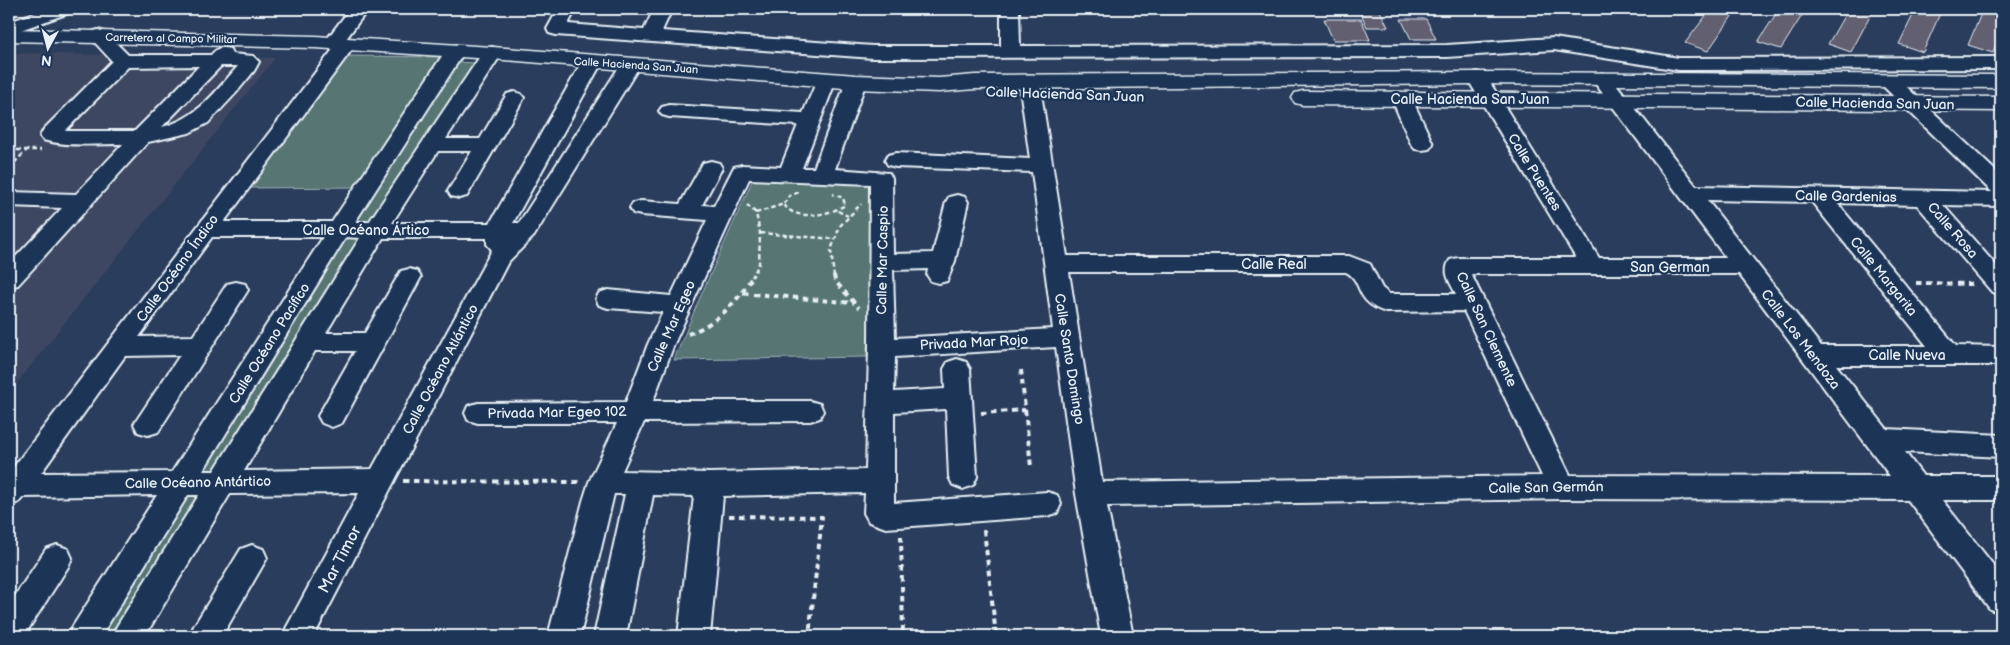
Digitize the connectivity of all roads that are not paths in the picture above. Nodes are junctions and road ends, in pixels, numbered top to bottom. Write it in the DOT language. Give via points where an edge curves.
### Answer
graph roads {
  1 [pos="63,9"];
  2 [pos="340,9"];
  3 [pos="359,9"];
  4 [pos="567,9"];
  5 [pos="663,9"];
  6 [pos="1010,9"];
  7 [pos="9,28"];
  8 [pos="9,35"];
  9 [pos="98,36"];
  10 [pos="651,36"];
  11 [pos="237,39"];
  12 [pos="332,43"];
  13 [pos="455,51"];
  14 [pos="1011,52"];
  15 [pos="492,53"];
  16 [pos="215,60"];
  17 [pos="123,61"];
  18 [pos="592,62"];
  19 [pos="2001,63"];
  20 [pos="630,65"];
  21 [pos="1477,78"];
  22 [pos="1602,79"];
  23 [pos="826,80"];
  24 [pos="1889,81"];
  25 [pos="856,82"];
  26 [pos="2001,82"];
  27 [pos="1029,88"];
  28 [pos="514,98"];
  29 [pos="1402,99"];
  30 [pos="1489,99"];
  31 [pos="1619,100"];
  32 [pos="1912,104"];
  33 [pos="2001,104"];
  34 [pos="669,111"];
  35 [pos="810,120"];
  36 [pos="142,137"];
  37 [pos="1422,144"];
  38 [pos="433,145"];
  39 [pos="486,145"];
  40 [pos="896,160"];
  41 [pos="1041,166"];
  42 [pos="711,168"];
  43 [pos="789,174"];
  44 [pos="737,181"];
  45 [pos="819,187"];
  46 [pos="2001,188"];
  47 [pos="459,191"];
  48 [pos="1691,193"];
  49 [pos="1820,196"];
  50 [pos="1924,198"];
  51 [pos="9,199"];
  52 [pos="2001,199"];
  53 [pos="82,201"];
  54 [pos="957,202"];
  55 [pos="641,208"];
  56 [pos="687,212"];
  57 [pos="721,214"];
  58 [pos="206,229"];
  59 [pos="339,230"];
  60 [pos="376,230"];
  61 [pos="498,230"];
  62 [pos="526,231"];
  63 [pos="499,257"];
  64 [pos="881,262"];
  65 [pos="1056,264"];
  66 [pos="1746,266"];
  67 [pos="1593,267"];
  68 [pos="409,277"];
  69 [pos="9,279"];
  70 [pos="2001,285"];
  71 [pos="236,290"];
  72 [pos="608,299"];
  73 [pos="1472,302"];
  74 [pos="680,305"];
  75 [pos="1066,338"];
  76 [pos="308,342"];
  77 [pos="373,342"];
  78 [pos="200,345"];
  79 [pos="119,347"];
  80 [pos="882,348"];
  81 [pos="1813,355"];
  82 [pos="1949,356"];
  83 [pos="2001,356"];
  84 [pos="957,369"];
  85 [pos="880,403"];
  86 [pos="959,406"];
  87 [pos="636,411"];
  88 [pos="810,411"];
  89 [pos="478,413"];
  90 [pos="332,416"];
  91 [pos="148,424"];
  92 [pos="1878,440"];
  93 [pos="2001,446"];
  94 [pos="962,477"];
  95 [pos="222,481"];
  96 [pos="380,481"];
  97 [pos="878,481"];
  98 [pos="182,482"];
  99 [pos="603,482"];
  100 [pos="641,484"];
  101 [pos="710,485"];
  102 [pos="1562,487"];
  103 [pos="1914,487"];
  104 [pos="2001,488"];
  105 [pos="12,490"];
  106 [pos="1090,494"];
  107 [pos="1047,504"];
  108 [pos="57,558"];
  109 [pos="252,558"];
  110 [pos="2001,599"];
  111 [pos="9,632"];
  112 [pos="84,636"];
  113 [pos="128,636"];
  114 [pos="205,636"];
  115 [pos="298,636"];
  116 [pos="564,636"];
  117 [pos="610,636"];
  118 [pos="694,636"];
  119 [pos="1117,636"];
  1 -- 7 [label="street"];
  2 -- 12 [label="street"];
  3 -- 12 [label="street"];
  4 -- 10 [label="street" via="556,29"];
  5 -- 10 [label="street"];
  6 -- 14 [label="street"];
  8 -- 9 [label="main road, Carretera al Campo Militar"];
  9 -- 11 [label="main road, Carretera al Campo Militar"];
  9 -- 17 [label="street"];
  10 -- 14 [label="street" via="872,52"];
  11 -- 12 [label="main road, Carretera al Campo Militar"];
  11 -- 16 [label="street"];
  12 -- 13 [label="main road, Calle Hacienda San Juan"];
  12 -- 58 [label="street, Calle Océano Índico"];
  13 -- 15 [label="main road, Calle Hacienda San Juan"];
  13 -- 59 [label="street, Calle Océano Pacífico"];
  14 -- 19 [label="street" via="1447,51 1554,44 1679,64"];
  15 -- 18 [label="main road, Calle Hacienda San Juan"];
  15 -- 38 [label="street"];
  16 -- 17 [label="street"];
  16 -- 36 [label="street"];
  16 -- 36 [label="street" via="249,62 195,122"];
  17 -- 36 [label="street" via="50,136"];
  18 -- 20 [label="main road, Calle Hacienda San Juan"];
  18 -- 61 [label="street"];
  20 -- 23 [label="main road, Calle Hacienda San Juan"];
  20 -- 62 [label="street, Calle Océano Atlántico"];
  21 -- 22 [label="main road, Calle Hacienda San Juan"];
  21 -- 27 [label="main road, Calle Hacienda San Juan"];
  21 -- 30 [label="street, Calle Puentes"];
  22 -- 24 [label="main road, Calle Hacienda San Juan"];
  22 -- 31 [label="street, Calle Los Mendoza"];
  23 -- 25 [label="main road, Calle Hacienda San Juan"];
  23 -- 35 [label="street"];
  24 -- 26 [label="main road, Calle Hacienda San Juan"];
  24 -- 32 [label="street"];
  25 -- 27 [label="main road, Calle Hacienda San Juan" via="939,85 978,92"];
  25 -- 45 [label="street"];
  27 -- 29 [label="main road, Calle Hacienda San Juan"];
  27 -- 41 [label="street, Calle Santo Domingo"];
  28 -- 39 [label="street"];
  29 -- 30 [label="main road, Calle Hacienda San Juan"];
  29 -- 37 [label="street"];
  30 -- 31 [label="main road, Calle Hacienda San Juan"];
  30 -- 67 [label="street, Calle Puentes"];
  31 -- 32 [label="main road, Calle Hacienda San Juan"];
  31 -- 48 [label="street, Calle Los Mendoza"];
  32 -- 33 [label="main road, Calle Hacienda San Juan"];
  32 -- 46 [label="street"];
  34 -- 35 [label="street"];
  35 -- 43 [label="street"];
  36 -- 53 [label="street"];
  38 -- 39 [label="street"];
  38 -- 60 [label="street"];
  39 -- 47 [label="street"];
  40 -- 41 [label="street"];
  41 -- 65 [label="street, Calle Santo Domingo"];
  42 -- 56 [label="street"];
  43 -- 44 [label="street, Calle Mar Caspio"];
  43 -- 45 [label="street, Calle Mar Caspio"];
  44 -- 57 [label="street, Calle Mar Egeo"];
  45 -- 64 [label="street, Calle Mar Caspio" via="882,178"];
  48 -- 49 [label="street, Calle Gardenias"];
  48 -- 66 [label="street, Calle Los Mendoza"];
  49 -- 50 [label="street, Calle Gardenias"];
  49 -- 82 [label="street, Calle Margarita"];
  50 -- 52 [label="street, Calle Gardenias"];
  50 -- 70 [label="street, Calle Rosa"];
  51 -- 53 [label="street"];
  53 -- 69 [label="street"];
  54 -- 64 [label="street" via="941,268"];
  55 -- 56 [label="street"];
  56 -- 57 [label="street"];
  57 -- 74 [label="street, Calle Mar Egeo"];
  58 -- 59 [label="street, Calle Océano Ártico"];
  58 -- 79 [label="street, Calle Océano Índico"];
  59 -- 60 [label="street, Calle Océano Ártico"];
  59 -- 98 [label="street, Calle Océano Pacífico"];
  60 -- 61 [label="street, Calle Océano Ártico"];
  60 -- 76 [label="street"];
  61 -- 62 [label="street, Calle Océano Ártico"];
  61 -- 63 [label="street"];
  62 -- 63 [label="street, Calle Océano Atlántico"];
  63 -- 96 [label="street, Calle Océano Atlántico"];
  64 -- 80 [label="street, Calle Mar Caspio"];
  65 -- 73 [label="street, Calle Real" via="1349,264 1362,270 1379,301"];
  65 -- 75 [label="street, Calle Santo Domingo"];
  66 -- 67 [label="street, San German"];
  66 -- 81 [label="street, Calle Los Mendoza"];
  67 -- 73 [label="street, Calle San Clemente" via="1458,266 1456,270"];
  68 -- 77 [label="street"];
  71 -- 78 [label="street"];
  72 -- 74 [label="street"];
  73 -- 102 [label="street, Calle San Clemente"];
  74 -- 87 [label="street, Calle Mar Egeo" via="661,344"];
  75 -- 80 [label="street, Privada Mar Rojo"];
  75 -- 106 [label="street, Calle Santo Domingo"];
  76 -- 77 [label="street"];
  76 -- 95 [label="street"];
  77 -- 90 [label="street"];
  78 -- 79 [label="street"];
  78 -- 91 [label="street"];
  79 -- 105 [label="street, Calle Océano Índico"];
  80 -- 85 [label="street, Calle Mar Caspio"];
  81 -- 82 [label="street, Calle Nueva"];
  81 -- 92 [label="street, Calle Los Mendoza"];
  82 -- 83 [label="street, Calle Nueva"];
  84 -- 86 [label="street"];
  85 -- 86 [label="street"];
  85 -- 97 [label="street, Calle Mar Caspio"];
  86 -- 94 [label="street"];
  87 -- 88 [label="street, Privada Mar Egeo 102"];
  87 -- 89 [label="street, Privada Mar Egeo 102"];
  87 -- 99 [label="street, Calle Mar Egeo"];
  92 -- 93 [label="street"];
  92 -- 103 [label="street, Calle Los Mendoza"];
  95 -- 96 [label="street, Calle Océano Antártico"];
  95 -- 98 [label="street, Calle Océano Antártico"];
  95 -- 113 [label="street"];
  96 -- 115 [label="street, Mar Timor"];
  97 -- 101 [label="street"];
  97 -- 107 [label="street" via="879,513 886,516"];
  98 -- 105 [label="street, Calle Océano Antártico"];
  98 -- 112 [label="street, Calle Océano Pacífico"];
  99 -- 100 [label="street"];
  99 -- 116 [label="street, Calle Mar Egeo"];
  100 -- 101 [label="street"];
  100 -- 117 [label="street"];
  101 -- 118 [label="street"];
  102 -- 103 [label="street, Calle San Germán"];
  102 -- 106 [label="street, Calle San Germán"];
  103 -- 104 [label="street, Calle San Germán"];
  103 -- 110 [label="street, Calle Los Mendoza"];
  106 -- 119 [label="street, Calle Santo Domingo"];
  108 -- 111 [label="street"];
  109 -- 114 [label="street"];
}
